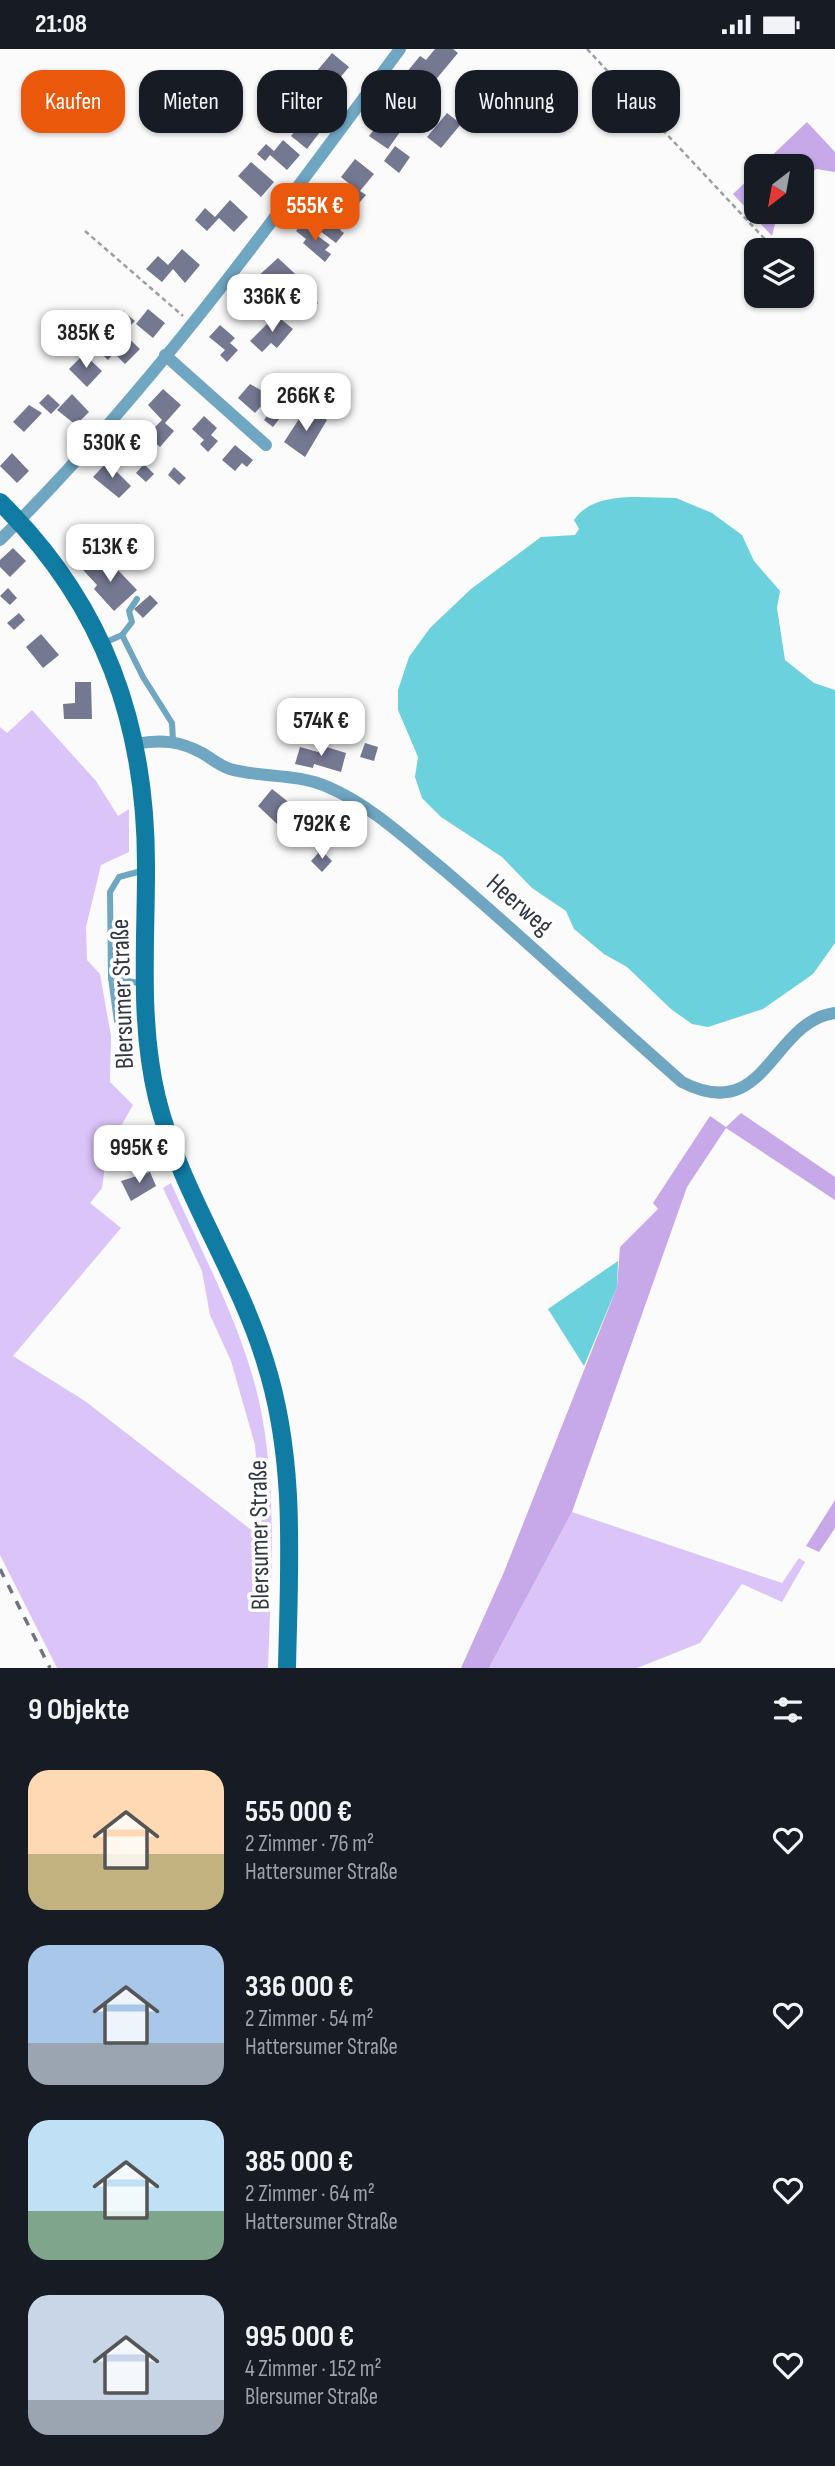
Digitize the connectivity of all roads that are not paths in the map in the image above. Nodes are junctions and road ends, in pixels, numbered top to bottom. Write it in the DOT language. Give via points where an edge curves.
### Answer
graph roads {
  1 [pos="400,49"];
  2 [pos="165,355"];
  3 [pos="266,445"];
  4 [pos="0,502"];
  5 [pos="20,522"];
  6 [pos="0,540"];
  7 [pos="137,599"];
  8 [pos="122,635"];
  9 [pos="103,644"];
  10 [pos="173,741"];
  11 [pos="136,744"];
  12 [pos="146,870"];
  13 [pos="111,978"];
  14 [pos="145,984"];
  15 [pos="835,1013"];
  16 [pos="117,1021"];
  17 [pos="287,1668"];
  1 -- 2 [label="street" via="310,173"];
  2 -- 3 [label="street"];
  2 -- 5 [label="street" via="54,489"];
  4 -- 5 [label="main road, Blersumer Straße"];
  5 -- 6 [label="street"];
  5 -- 9 [label="main road, Blersumer Straße" via="70,585"];
  7 -- 8 [label="lane" via="129,611 132,622"];
  8 -- 9 [label="lane"];
  8 -- 10 [label="lane" via="172,723"];
  9 -- 11 [label="main road, Blersumer Straße"];
  10 -- 11 [label="street, Heerweg"];
  10 -- 15 [label="street, Heerweg" via="226,768 325,785 379,816 682,1082 704,1093 738,1089 816,1019"];
  11 -- 12 [label="main road, Blersumer Straße" via="144,799"];
  12 -- 13 [label="lane" via="119,877 110,892"];
  12 -- 14 [label="main road, Blersumer Straße"];
  13 -- 14 [label="lane"];
  13 -- 16 [label="lane"];
  14 -- 17 [label="main road, Blersumer Straße" via="153,1079 171,1146 265,1358 280,1418 289,1499"];
}
